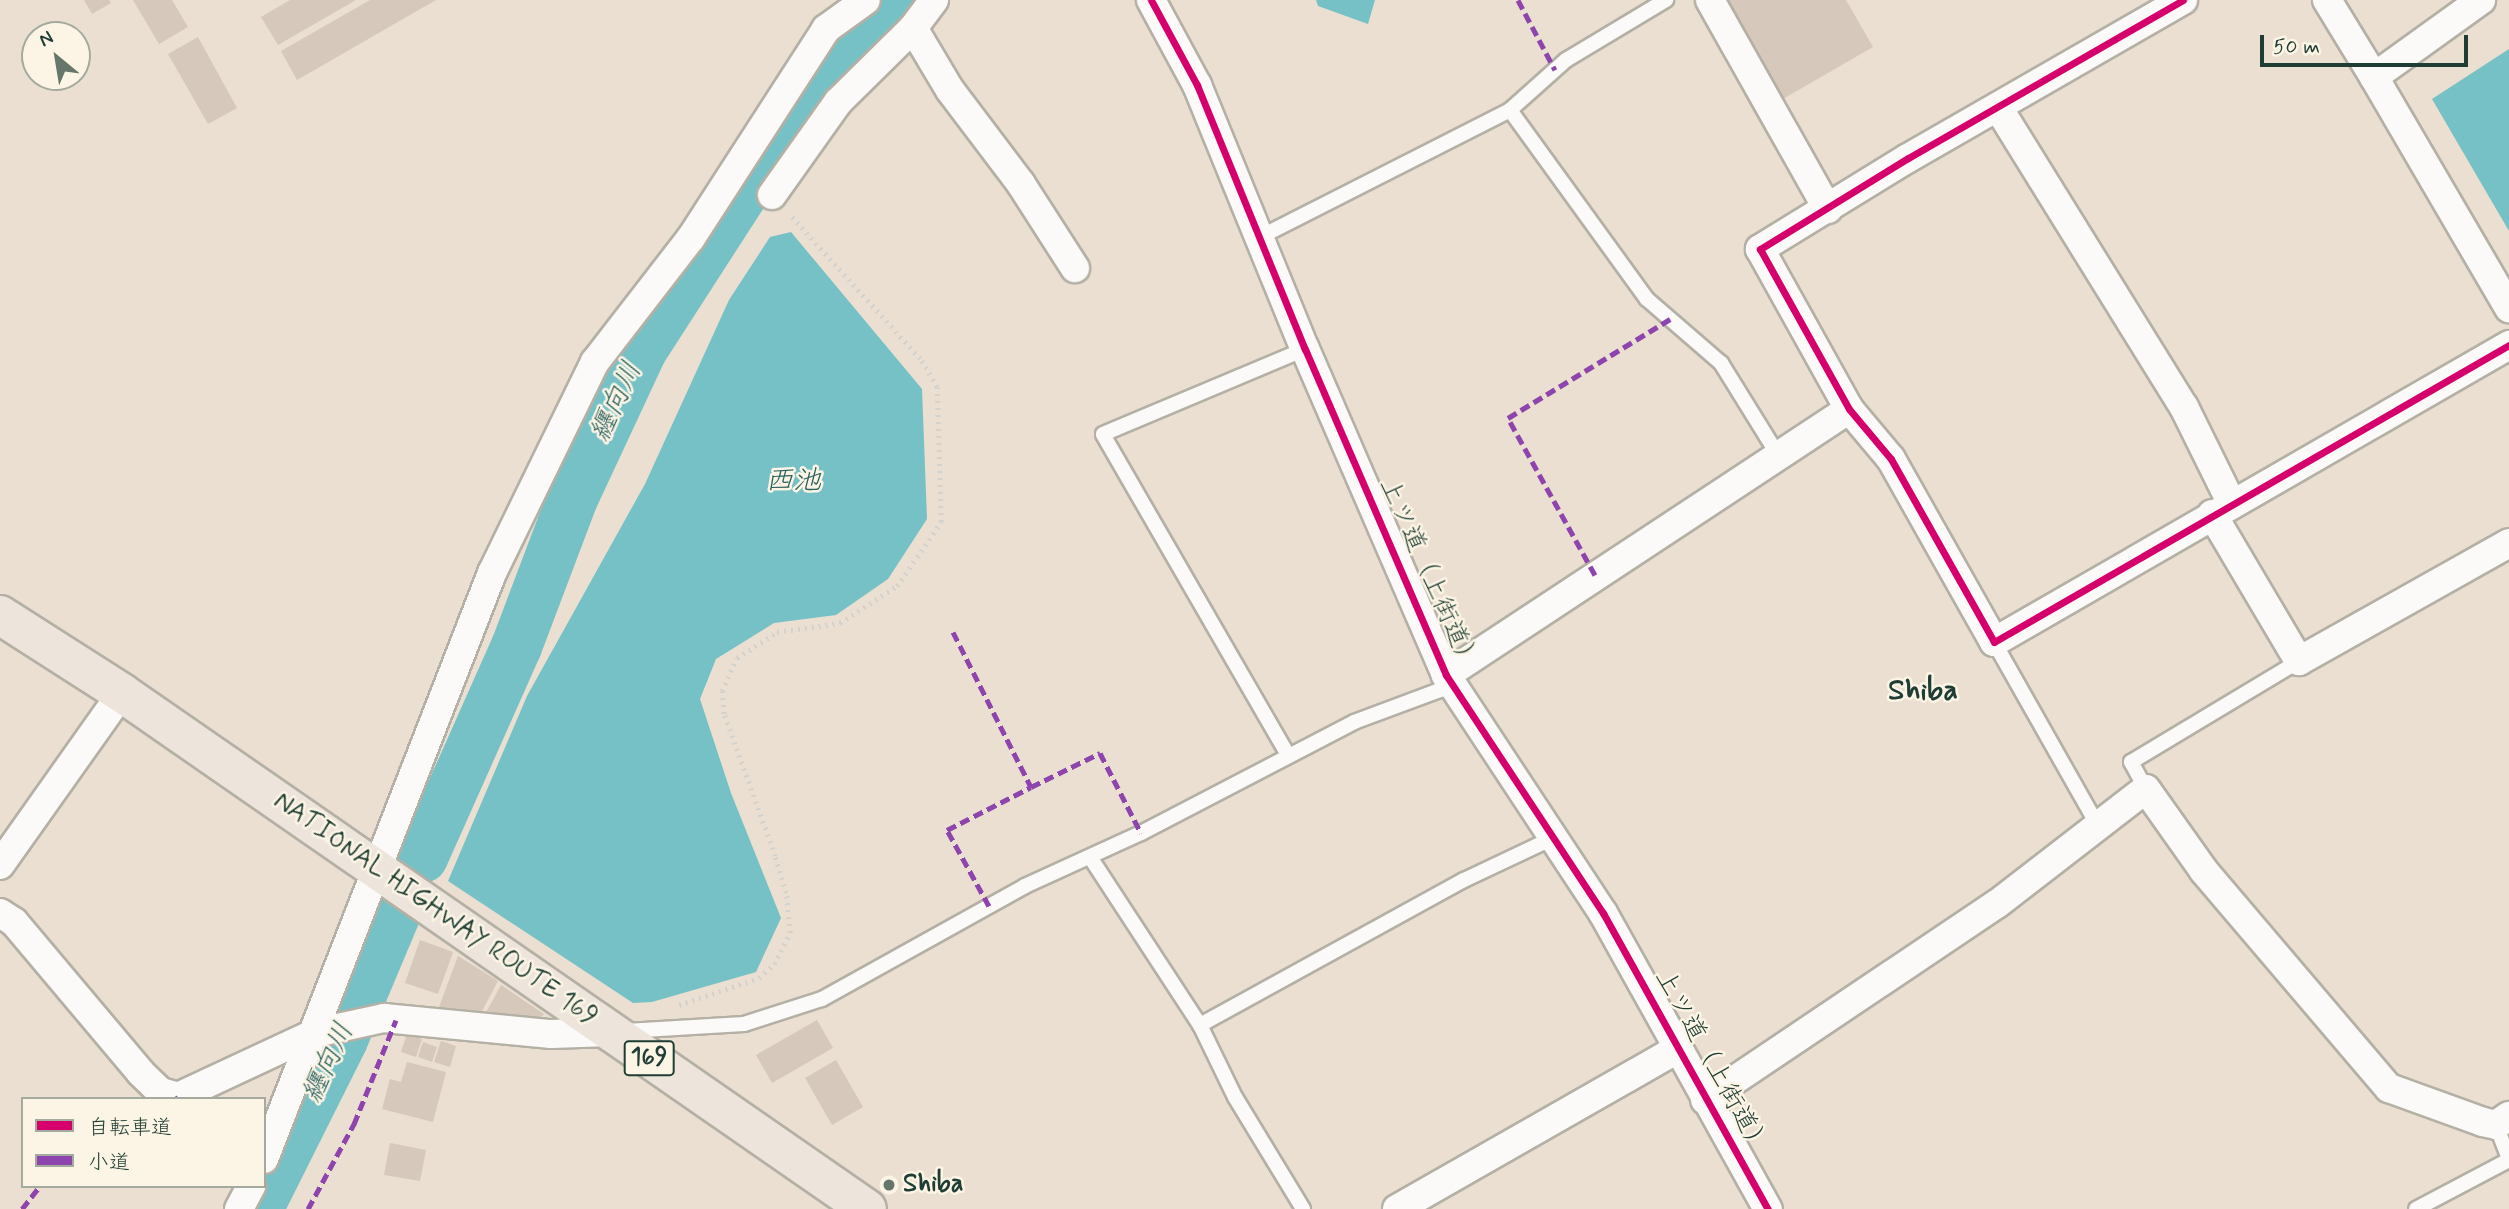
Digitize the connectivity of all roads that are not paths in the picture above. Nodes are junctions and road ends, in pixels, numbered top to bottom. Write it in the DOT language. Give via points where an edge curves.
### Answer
graph roads {
  1 [pos="866,0"];
  2 [pos="934,0"];
  3 [pos="1151,0"];
  4 [pos="1666,0"];
  5 [pos="1710,0"];
  6 [pos="2183,0"];
  7 [pos="2327,0"];
  8 [pos="2481,0"];
  9 [pos="912,28"];
  10 [pos="2374,77"];
  11 [pos="1998,109"];
  12 [pos="1510,110"];
  13 [pos="772,195"];
  14 [pos="1828,209"];
  15 [pos="1258,238"];
  16 [pos="1075,268"];
  17 [pos="2509,308"];
  18 [pos="2509,345"];
  19 [pos="1305,349"];
  20 [pos="1849,409"];
  21 [pos="1778,455"];
  22 [pos="2221,508"];
  23 [pos="2509,544"];
  24 [pos="0,615"];
  25 [pos="1994,642"];
  26 [pos="2299,661"];
  27 [pos="1446,675"];
  28 [pos="122,693"];
  29 [pos="1288,755"];
  30 [pos="2146,789"];
  31 [pos="2098,826"];
  32 [pos="1556,837"];
  33 [pos="1090,857"];
  34 [pos="0,865"];
  35 [pos="374,869"];
  36 [pos="0,913"];
  37 [pos="1200,1026"];
  38 [pos="318,1032"];
  39 [pos="610,1032"];
  40 [pos="1677,1049"];
  41 [pos="1705,1100"];
  42 [pos="2502,1120"];
  43 [pos="266,1154"];
  44 [pos="2509,1159"];
  45 [pos="250,1188"];
  46 [pos="239,1209"];
  47 [pos="867,1209"];
  48 [pos="1303,1209"];
  49 [pos="1397,1209"];
  50 [pos="1768,1209"];
  51 [pos="2416,1209"];
  1 -- 35 [label="street" via="826,29 691,238 595,362 492,573 408,799"];
  2 -- 9 [label="street"];
  3 -- 15 [label="street, 上ツ道（上街道）" via="1197,85"];
  4 -- 12 [label="lane" via="1566,60"];
  5 -- 14 [label="street"];
  6 -- 11 [label="street"];
  7 -- 10 [label="street"];
  8 -- 10 [label="street"];
  9 -- 13 [label="street" via="838,102"];
  9 -- 16 [label="street"];
  10 -- 17 [label="street"];
  11 -- 14 [label="street"];
  11 -- 22 [label="street" via="2184,407"];
  12 -- 15 [label="lane"];
  12 -- 21 [label="lane" via="1647,299 1721,363"];
  14 -- 20 [label="street" via="1760,249"];
  15 -- 19 [label="street, 上ツ道（上街道）"];
  18 -- 22 [label="street"];
  19 -- 27 [label="street, 上ツ道（上街道）"];
  19 -- 29 [label="lane" via="1103,434"];
  20 -- 21 [label="street"];
  20 -- 25 [label="street" via="1891,459"];
  21 -- 27 [label="street"];
  22 -- 25 [label="street"];
  22 -- 26 [label="street"];
  23 -- 26 [label="street"];
  24 -- 28 [label="highway, NATIONAL HIGHWAY ROUTE 169 / 169"];
  25 -- 31 [label="lane"];
  26 -- 30 [label="lane" via="2131,762"];
  27 -- 29 [label="lane" via="1440,690 1354,722"];
  27 -- 32 [label="street, 上ツ道（上街道）"];
  28 -- 34 [label="street"];
  28 -- 35 [label="highway, NATIONAL HIGHWAY ROUTE 169 / 169"];
  29 -- 33 [label="lane"];
  30 -- 31 [label="street"];
  30 -- 42 [label="street" via="2204,871 2389,1088"];
  31 -- 41 [label="street" via="1904,969"];
  32 -- 37 [label="lane" via="1464,880"];
  32 -- 40 [label="street, 上ツ道（上街道）" via="1604,914"];
  33 -- 37 [label="lane"];
  33 -- 39 [label="lane" via="1025,886 822,999 744,1024"];
  35 -- 38 [label="street"];
  35 -- 39 [label="highway, NATIONAL HIGHWAY ROUTE 169 / 169"];
  36 -- 38 [label="street" via="14,922 162,1092 178,1097"];
  37 -- 48 [label="lane" via="1235,1097"];
  38 -- 39 [label="street" via="384,1018 551,1034"];
  38 -- 43 [label="street"];
  39 -- 47 [label="highway, NATIONAL HIGHWAY ROUTE 169 / 169"];
  40 -- 41 [label="street, 上ツ道（上街道）"];
  40 -- 49 [label="street"];
  41 -- 50 [label="street, 上ツ道（上街道）"];
  42 -- 44 [label="lane"];
  44 -- 51 [label="lane"];
  45 -- 46 [label="street"];
}
